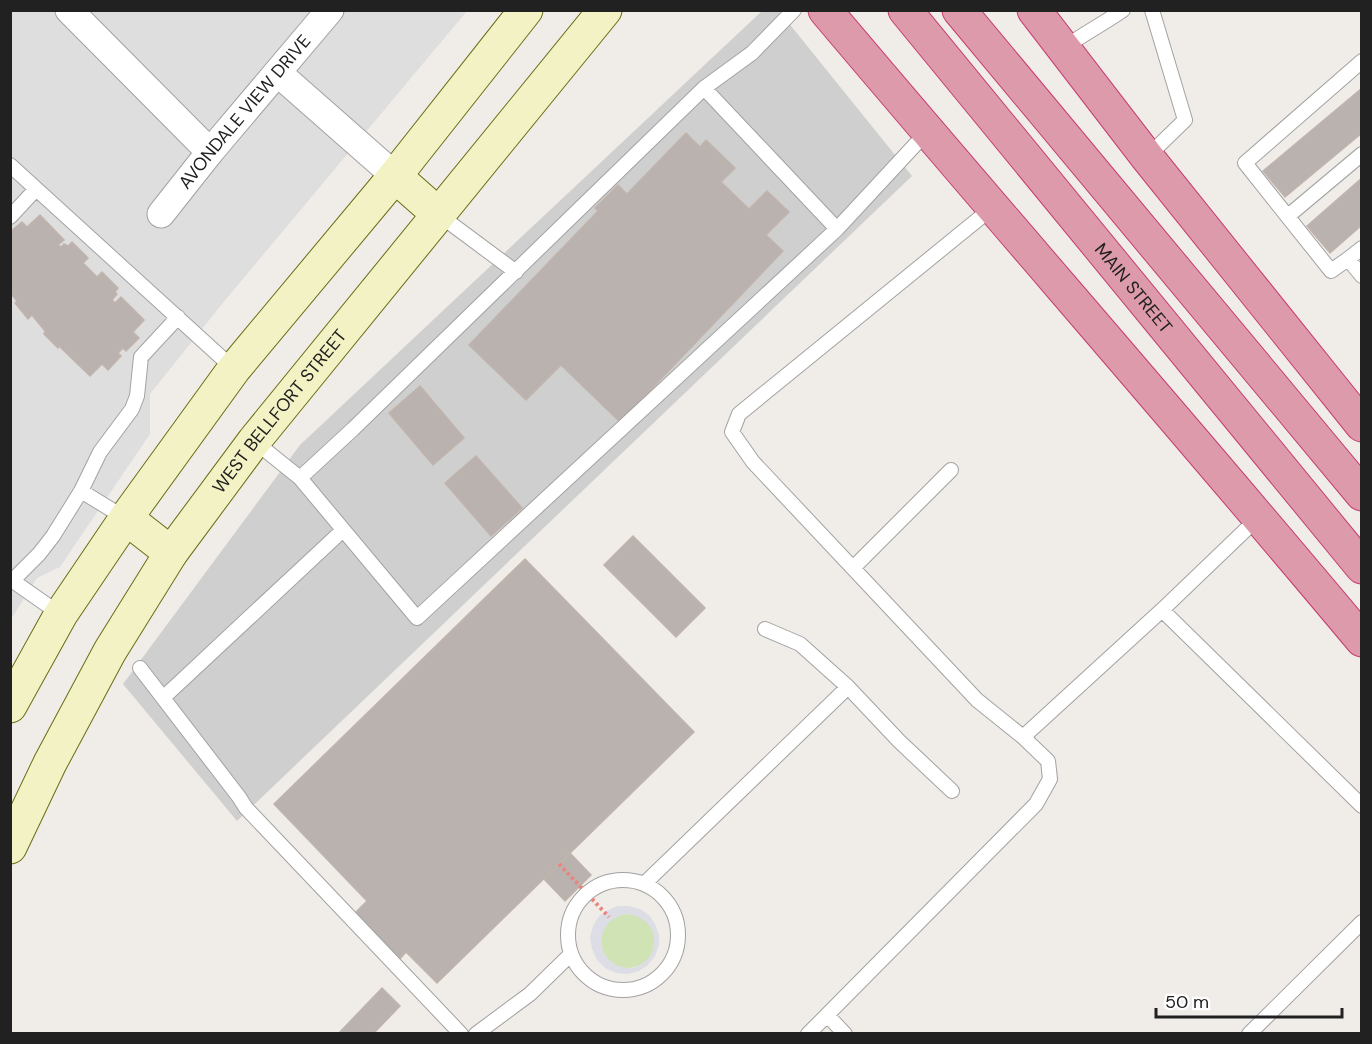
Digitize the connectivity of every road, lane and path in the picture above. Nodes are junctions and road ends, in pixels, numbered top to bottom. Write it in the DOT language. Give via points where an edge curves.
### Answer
graph roads {
  1 [pos="69,10"];
  2 [pos="330,10"];
  3 [pos="526,10"];
  4 [pos="605,10"];
  5 [pos="794,10"];
  6 [pos="825,10"];
  7 [pos="905,10"];
  8 [pos="959,10"];
  9 [pos="1034,10"];
  10 [pos="1123,10"];
  11 [pos="1152,10"];
  12 [pos="1063,48"];
  13 [pos="1362,61"];
  14 [pos="278,73"];
  15 [pos="704,88"];
  16 [pos="927,132"];
  17 [pos="210,152"];
  18 [pos="1362,154"];
  19 [pos="1147,157"];
  20 [pos="10,165"];
  21 [pos="395,176"];
  22 [pos="36,189"];
  23 [pos="992,208"];
  24 [pos="161,214"];
  25 [pos="438,214"];
  26 [pos="1288,216"];
  27 [pos="10,217"];
  28 [pos="837,229"];
  29 [pos="1362,248"];
  30 [pos="1348,260"];
  31 [pos="516,272"];
  32 [pos="1362,276"];
  33 [pos="178,317"];
  34 [pos="234,369"];
  35 [pos="1362,424"];
  36 [pos="254,441"];
  37 [pos="951,470"];
  38 [pos="300,478"];
  39 [pos="81,491"];
  40 [pos="1362,494"];
  41 [pos="126,518"];
  42 [pos="1259,518"];
  43 [pos="343,530"];
  44 [pos="171,553"];
  45 [pos="1362,567"];
  46 [pos="853,568"];
  47 [pos="12,580"];
  48 [pos="1162,610"];
  49 [pos="61,615"];
  50 [pos="765,629"];
  51 [pos="1362,640"];
  52 [pos="140,668"];
  53 [pos="848,687"];
  54 [pos="163,698"];
  55 [pos="10,706"];
  56 [pos="1023,737"];
  57 [pos="952,791"];
  58 [pos="1362,807"];
  59 [pos="10,847"];
  60 [pos="559,864"];
  61 [pos="644,884"];
  62 [pos="587,894"];
  63 [pos="609,917"];
  64 [pos="1362,922"];
  65 [pos="571,954"];
  66 [pos="826,1015"];
  67 [pos="461,1034"];
  68 [pos="476,1034"];
  69 [pos="808,1034"];
  70 [pos="845,1034"];
  71 [pos="1249,1034"];
  1 -- 17 [label="street"];
  2 -- 14 [label="street, AVONDALE VIEW DRIVE"];
  3 -- 21 [label="main road"];
  4 -- 25 [label="main road, WEST BELLFORT STREET"];
  5 -- 15 [label="lane" via="752,53"];
  6 -- 16 [label="highway"];
  7 -- 45 [label="highway, MAIN STREET"];
  8 -- 40 [label="highway"];
  9 -- 12 [label="highway"];
  10 -- 12 [label="lane"];
  11 -- 19 [label="lane" via="1185,120"];
  12 -- 19 [label="highway"];
  13 -- 26 [label="lane" via="1245,163"];
  14 -- 17 [label="street, AVONDALE VIEW DRIVE"];
  14 -- 21 [label="street"];
  15 -- 28 [label="lane"];
  15 -- 31 [label="lane"];
  16 -- 23 [label="highway"];
  16 -- 28 [label="lane"];
  17 -- 24 [label="street, AVONDALE VIEW DRIVE"];
  18 -- 26 [label="lane"];
  19 -- 35 [label="highway"];
  20 -- 22 [label="lane"];
  21 -- 25 [label="main road"];
  21 -- 34 [label="main road"];
  22 -- 27 [label="lane"];
  22 -- 33 [label="lane"];
  23 -- 42 [label="highway"];
  23 -- 46 [label="lane" via="739,414 732,432 753,462"];
  25 -- 31 [label="lane"];
  25 -- 36 [label="main road, WEST BELLFORT STREET"];
  26 -- 30 [label="lane" via="1331,271"];
  28 -- 43 [label="lane" via="417,618"];
  29 -- 30 [label="lane"];
  30 -- 32 [label="lane"];
  31 -- 38 [label="lane"];
  33 -- 34 [label="lane"];
  33 -- 39 [label="lane" via="141,357 132,409 100,452"];
  34 -- 41 [label="main road"];
  36 -- 38 [label="lane"];
  36 -- 44 [label="main road, WEST BELLFORT STREET"];
  37 -- 46 [label="lane"];
  38 -- 43 [label="lane"];
  39 -- 41 [label="lane"];
  39 -- 47 [label="lane" via="46,545"];
  41 -- 44 [label="main road"];
  41 -- 49 [label="main road"];
  42 -- 48 [label="lane"];
  42 -- 51 [label="highway"];
  43 -- 54 [label="lane"];
  44 -- 59 [label="main road, WEST BELLFORT STREET" via="110,651"];
  46 -- 56 [label="lane" via="977,700"];
  47 -- 49 [label="lane"];
  48 -- 56 [label="lane"];
  48 -- 58 [label="lane"];
  49 -- 55 [label="main road"];
  50 -- 53 [label="lane" via="800,644"];
  52 -- 54 [label="lane"];
  53 -- 57 [label="lane"];
  53 -- 61 [label="lane"];
  54 -- 67 [label="lane" via="246,808"];
  56 -- 66 [label="lane" via="1048,761 1050,779 1036,804"];
  60 -- 62 [label="path"];
  61 -- 62 [label="lane" via="608,882"];
  61 -- 65 [label="lane" via="671,908 677,925 672,961 661,976 646,986 610,989 593,982"];
  62 -- 63 [label="path"];
  62 -- 65 [label="lane" via="570,919"];
  64 -- 71 [label="lane"];
  65 -- 68 [label="lane" via="530,994"];
  66 -- 69 [label="lane"];
  66 -- 70 [label="lane"];
}
